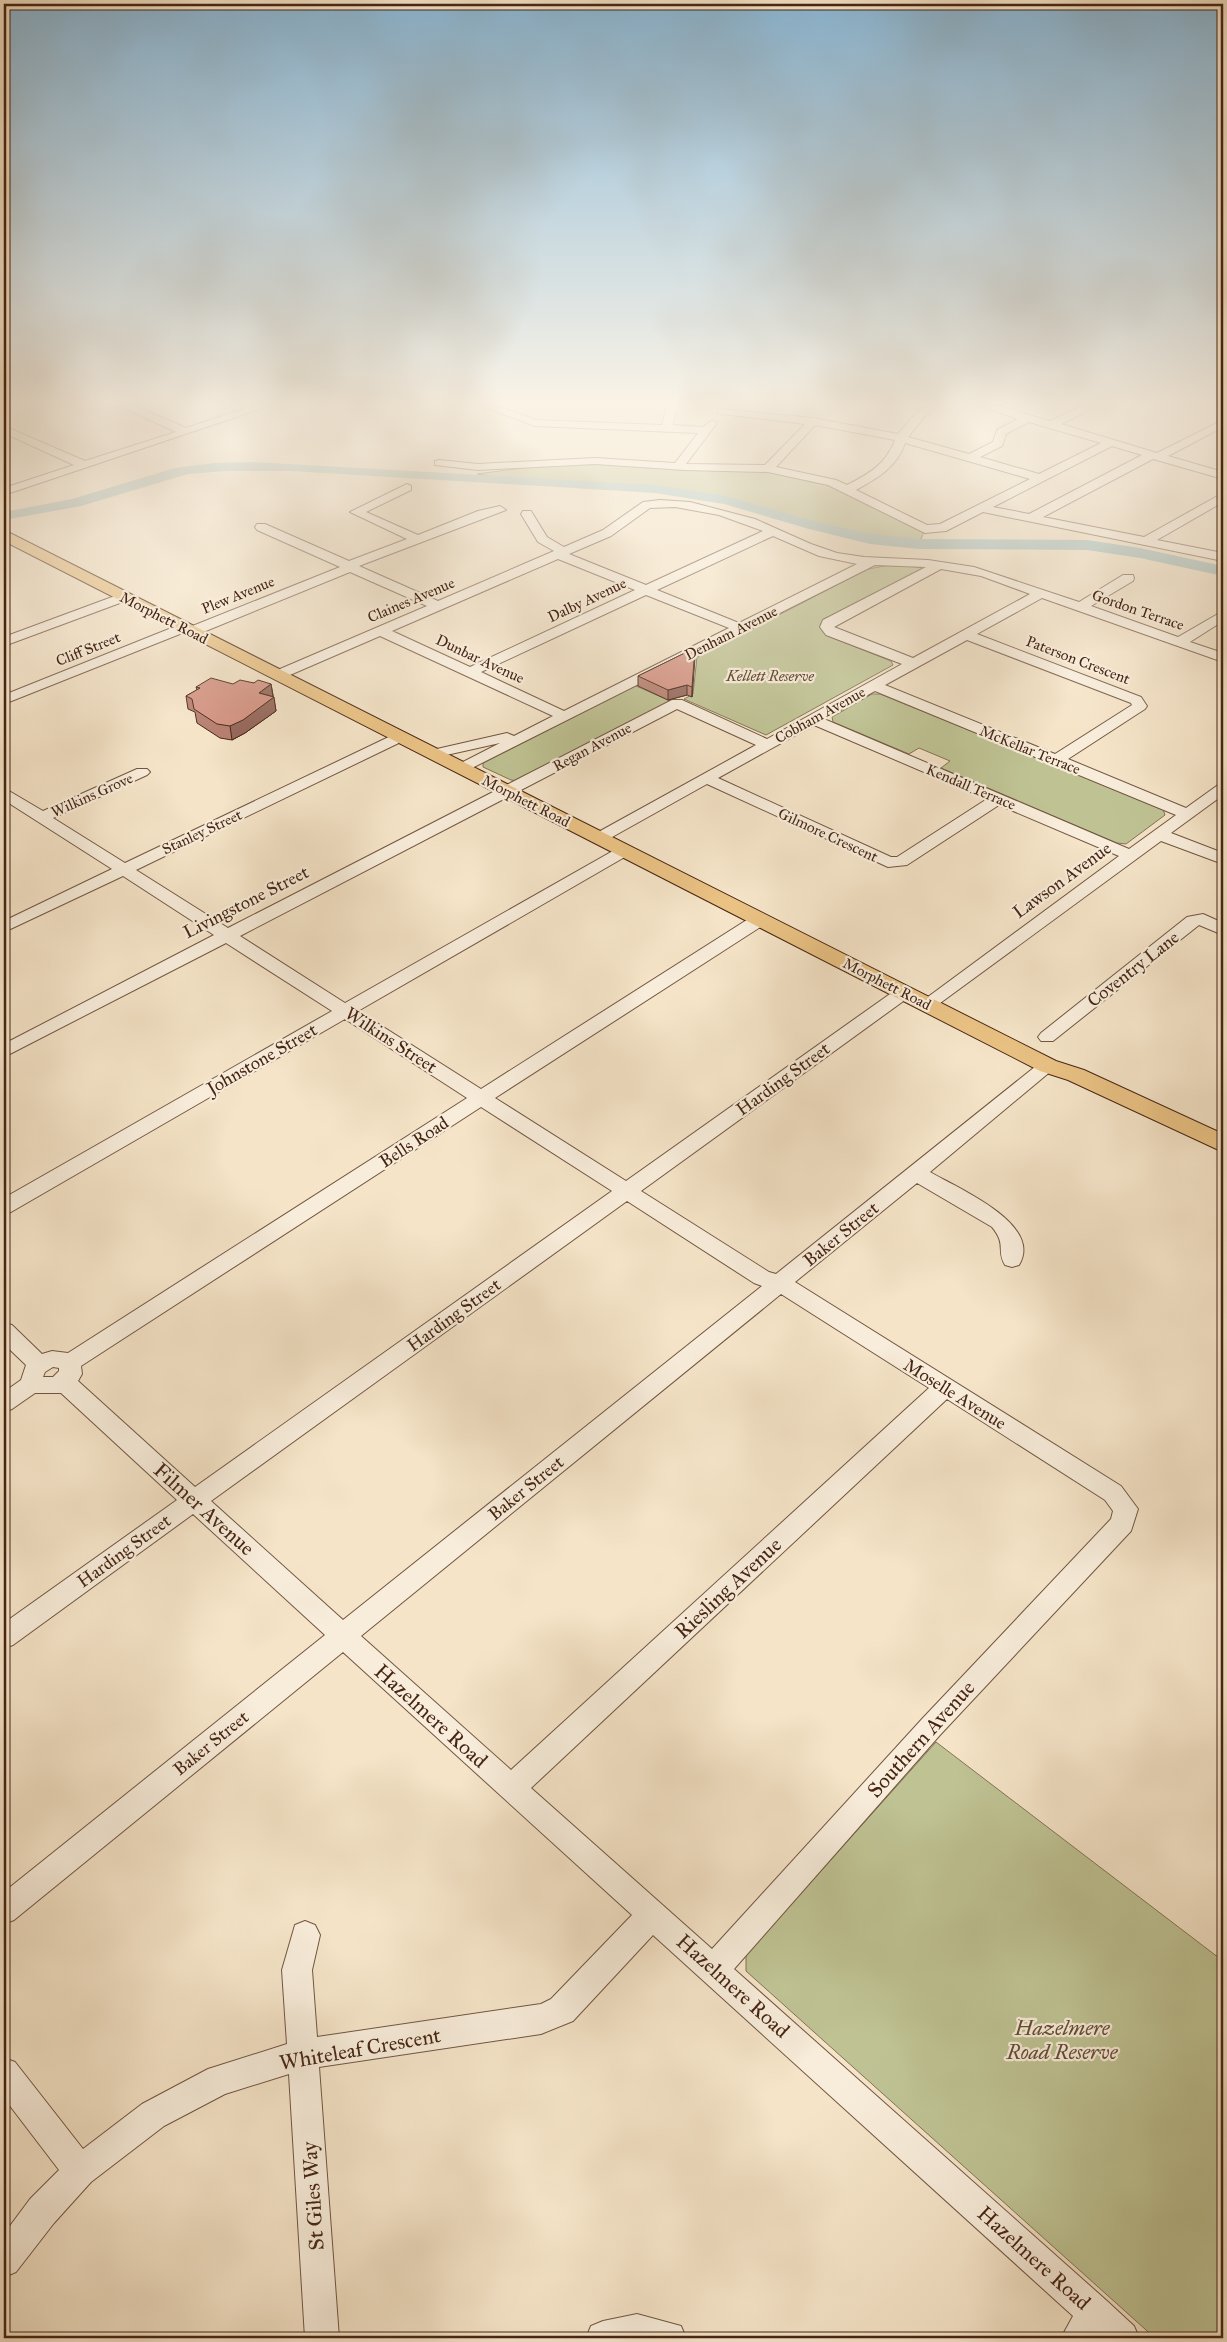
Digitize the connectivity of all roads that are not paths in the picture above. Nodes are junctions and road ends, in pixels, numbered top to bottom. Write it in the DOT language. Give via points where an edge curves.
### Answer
graph roads {
  1 [pos="361,514"];
  2 [pos="481,514"];
  3 [pos="527,514"];
  4 [pos="634,514"];
  5 [pos="728,514"];
  6 [pos="898,514"];
  7 [pos="969,514"];
  8 [pos="1013,514"];
  9 [pos="1038,514"];
  10 [pos="1193,514"];
  11 [pos="1031,518"];
  12 [pos="261,527"];
  13 [pos="773,531"];
  14 [pos="4,536"];
  15 [pos="417,539"];
  16 [pos="1146,541"];
  17 [pos="561,553"];
  18 [pos="1223,556"];
  19 [pos="873,562"];
  20 [pos="939,565"];
  21 [pos="352,566"];
  22 [pos="1128,578"];
  23 [pos="646,590"];
  24 [pos="1042,593"];
  25 [pos="123,597"];
  26 [pos="438,606"];
  27 [pos="1080,607"];
  28 [pos="1223,615"];
  29 [pos="740,628"];
  30 [pos="187,630"];
  31 [pos="381,631"];
  32 [pos="964,634"];
  33 [pos="4,642"];
  34 [pos="1180,642"];
  35 [pos="1223,658"];
  36 [pos="912,663"];
  37 [pos="470,672"];
  38 [pos="278,675"];
  39 [pos="873,685"];
  40 [pos="4,700"];
  41 [pos="564,716"];
  42 [pos="812,719"];
  43 [pos="536,731"];
  44 [pos="400,738"];
  45 [pos="767,744"];
  46 [pos="432,754"];
  47 [pos="1057,760"];
  48 [pos="462,768"];
  49 [pos="142,772"];
  50 [pos="706,778"];
  51 [pos="1223,788"];
  52 [pos="508,791"];
  53 [pos="4,793"];
  54 [pos="998,798"];
  55 [pos="1188,814"];
  56 [pos="42,817"];
  57 [pos="1159,834"];
  58 [pos="599,838"];
  59 [pos="624,851"];
  60 [pos="1130,855"];
  61 [pos="1223,859"];
  62 [pos="123,869"];
  63 [pos="759,920"];
  64 [pos="4,926"];
  65 [pos="1223,930"];
  66 [pos="225,935"];
  67 [pos="903,993"];
  68 [pos="926,1004"];
  69 [pos="346,1011"];
  70 [pos="1047,1037"];
  71 [pos="4,1051"];
  72 [pos="1048,1066"];
  73 [pos="482,1098"];
  74 [pos="1223,1144"];
  75 [pos="1223,1160"];
  76 [pos="916,1174"];
  77 [pos="626,1191"];
  78 [pos="4,1207"];
  79 [pos="1012,1260"];
  80 [pos="780,1283"];
  81 [pos="4,1331"];
  82 [pos="67,1372"];
  83 [pos="37,1374"];
  84 [pos="944,1388"];
  85 [pos="4,1403"];
  86 [pos="194,1501"];
  87 [pos="1126,1509"];
  88 [pos="343,1636"];
  89 [pos="4,1637"];
  90 [pos="511,1788"];
  91 [pos="5,1906"];
  92 [pos="653,1914"];
  93 [pos="305,1935"];
  94 [pos="714,1969"];
  95 [pos="303,2054"];
  96 [pos="4,2073"];
  97 [pos="80,2171"];
  98 [pos="4,2260"];
  99 [pos="1086,2326"];
  100 [pos="322,2338"];
  101 [pos="603,2338"];
  102 [pos="669,2338"];
  103 [pos="1122,2338"];
  1 -- 15 [label="street"];
  2 -- 15 [label="street, Plew Avenue"];
  3 -- 17 [label="street" via="542,539"];
  4 -- 17 [label="street, Claines Avenue" via="607,533"];
  5 -- 13 [label="street, Gordon Terrace"];
  6 -- 7 [label="street" via="925,528 942,528"];
  8 -- 11 [label="street"];
  9 -- 11 [label="street"];
  10 -- 16 [label="street"];
  11 -- 16 [label="street"];
  12 -- 21 [label="street"];
  13 -- 19 [label="street, Gordon Terrace" via="810,549 860,562"];
  13 -- 23 [label="street, Dalby Avenue"];
  14 -- 25 [label="main road, Morphett Road"];
  15 -- 21 [label="street, Plew Avenue"];
  16 -- 18 [label="street"];
  17 -- 23 [label="street"];
  17 -- 26 [label="street, Claines Avenue"];
  19 -- 20 [label="street, Gordon Terrace"];
  19 -- 29 [label="street, Denham Avenue"];
  20 -- 24 [label="street, Gordon Terrace" via="985,573"];
  20 -- 36 [label="street" via="828,623 830,632"];
  21 -- 26 [label="street"];
  21 -- 30 [label="street, Plew Avenue"];
  22 -- 27 [label="street"];
  23 -- 29 [label="street"];
  23 -- 37 [label="street, Dalby Avenue"];
  24 -- 27 [label="street, Gordon Terrace"];
  24 -- 32 [label="street, Cobham Avenue"];
  25 -- 30 [label="main road, Morphett Road"];
  25 -- 33 [label="street"];
  26 -- 31 [label="street, Claines Avenue"];
  27 -- 34 [label="street, Gordon Terrace"];
  28 -- 34 [label="street"];
  29 -- 41 [label="street, Denham Avenue"];
  30 -- 38 [label="main road, Morphett Road"];
  30 -- 40 [label="street, Cliff Street"];
  31 -- 37 [label="street, Dunbar Avenue"];
  31 -- 38 [label="street, Claines Avenue"];
  32 -- 36 [label="street, Cobham Avenue"];
  32 -- 47 [label="street, Paterson Crescent" via="1136,700 1140,706"];
  34 -- 35 [label="street, Gordon Terrace"];
  36 -- 39 [label="street, Cobham Avenue"];
  37 -- 41 [label="street, Dunbar Avenue"];
  38 -- 44 [label="main road, Morphett Road"];
  39 -- 42 [label="street, Cobham Avenue"];
  39 -- 47 [label="street, McKellar Terrace"];
  41 -- 43 [label="street, Denham Avenue"];
  42 -- 45 [label="street, Cobham Avenue"];
  42 -- 54 [label="street, Kendall Terrace"];
  43 -- 46 [label="street, Denham Avenue"];
  43 -- 48 [label="street, Denham Avenue"];
  44 -- 46 [label="main road, Morphett Road"];
  44 -- 62 [label="street, Stanley Street"];
  45 -- 50 [label="street, Cobham Avenue"];
  45 -- 52 [label="street, Regan Avenue" via="677,703"];
  46 -- 48 [label="main road, Morphett Road"];
  47 -- 55 [label="street, McKellar Terrace"];
  48 -- 52 [label="main road, Morphett Road"];
  49 -- 56 [label="street, Wilkins Grove"];
  50 -- 54 [label="street, Gilmore Crescent" via="888,862 901,862"];
  50 -- 58 [label="street, Cobham Avenue"];
  51 -- 55 [label="street, Lawson Avenue"];
  52 -- 58 [label="main road, Morphett Road"];
  52 -- 66 [label="street, Livingstone Street"];
  53 -- 56 [label="street, Wilkins Street"];
  54 -- 60 [label="street, Kendall Terrace"];
  55 -- 57 [label="street, Lawson Avenue"];
  56 -- 62 [label="street, Wilkins Street"];
  57 -- 60 [label="street, Lawson Avenue"];
  57 -- 61 [label="street"];
  58 -- 59 [label="main road, Morphett Road"];
  59 -- 63 [label="main road, Morphett Road"];
  59 -- 69 [label="street, Johnstone Street"];
  60 -- 68 [label="street, Lawson Avenue"];
  62 -- 64 [label="street, Stanley Street"];
  62 -- 66 [label="street, Wilkins Street"];
  63 -- 67 [label="main road, Morphett Road"];
  63 -- 73 [label="street, Bells Road"];
  65 -- 70 [label="street, Coventry Lane" via="1203,918 1193,921"];
  66 -- 69 [label="street, Wilkins Street"];
  66 -- 71 [label="street, Livingstone Street"];
  67 -- 68 [label="main road, Morphett Road"];
  67 -- 77 [label="street, Harding Street"];
  68 -- 72 [label="main road, Morphett Road"];
  69 -- 73 [label="street, Wilkins Street"];
  69 -- 78 [label="street, Johnstone Street"];
  72 -- 74 [label="main road, Morphett Road" via="1076,1075"];
  72 -- 75 [label="main road, Morphett Road" via="1068,1084"];
  72 -- 76 [label="street, Baker Street"];
  73 -- 77 [label="street, Wilkins Street"];
  73 -- 82 [label="street, Bells Road"];
  76 -- 79 [label="street" via="999,1222 1011,1236"];
  76 -- 80 [label="street, Baker Street"];
  77 -- 80 [label="street, Wilkins Street" via="762,1278"];
  77 -- 86 [label="street, Harding Street"];
  80 -- 84 [label="street, Moselle Avenue"];
  80 -- 88 [label="street, Baker Street"];
  81 -- 83 [label="street"];
  82 -- 83 [label="street" via="45,1388"];
  82 -- 86 [label="street, Filmer Avenue"];
  83 -- 85 [label="street"];
  84 -- 87 [label="street, Moselle Avenue" via="1113,1493"];
  84 -- 90 [label="street, Riesling Avenue"];
  86 -- 88 [label="street, Filmer Avenue"];
  86 -- 89 [label="street, Harding Street"];
  87 -- 94 [label="street, Southern Avenue" via="1122,1524 931,1727"];
  88 -- 90 [label="street, Hazelmere Road"];
  88 -- 91 [label="street, Baker Street"];
  90 -- 92 [label="street, Hazelmere Road"];
  92 -- 94 [label="street, Hazelmere Road"];
  92 -- 95 [label="street, Whiteleaf Crescent" via="562,2010 541,2019"];
  93 -- 95 [label="street, St Giles Way" via="297,1970"];
  94 -- 99 [label="street, Hazelmere Road"];
  95 -- 97 [label="street, Whiteleaf Crescent" via="219,2080 153,2115"];
  95 -- 100 [label="street, St Giles Way"];
  96 -- 97 [label="street"];
  97 -- 98 [label="street, Whiteleaf Crescent" via="42,2211"];
  99 -- 103 [label="street, Hazelmere Road"];
  101 -- 102 [label="street" via="637,2331"];
}
